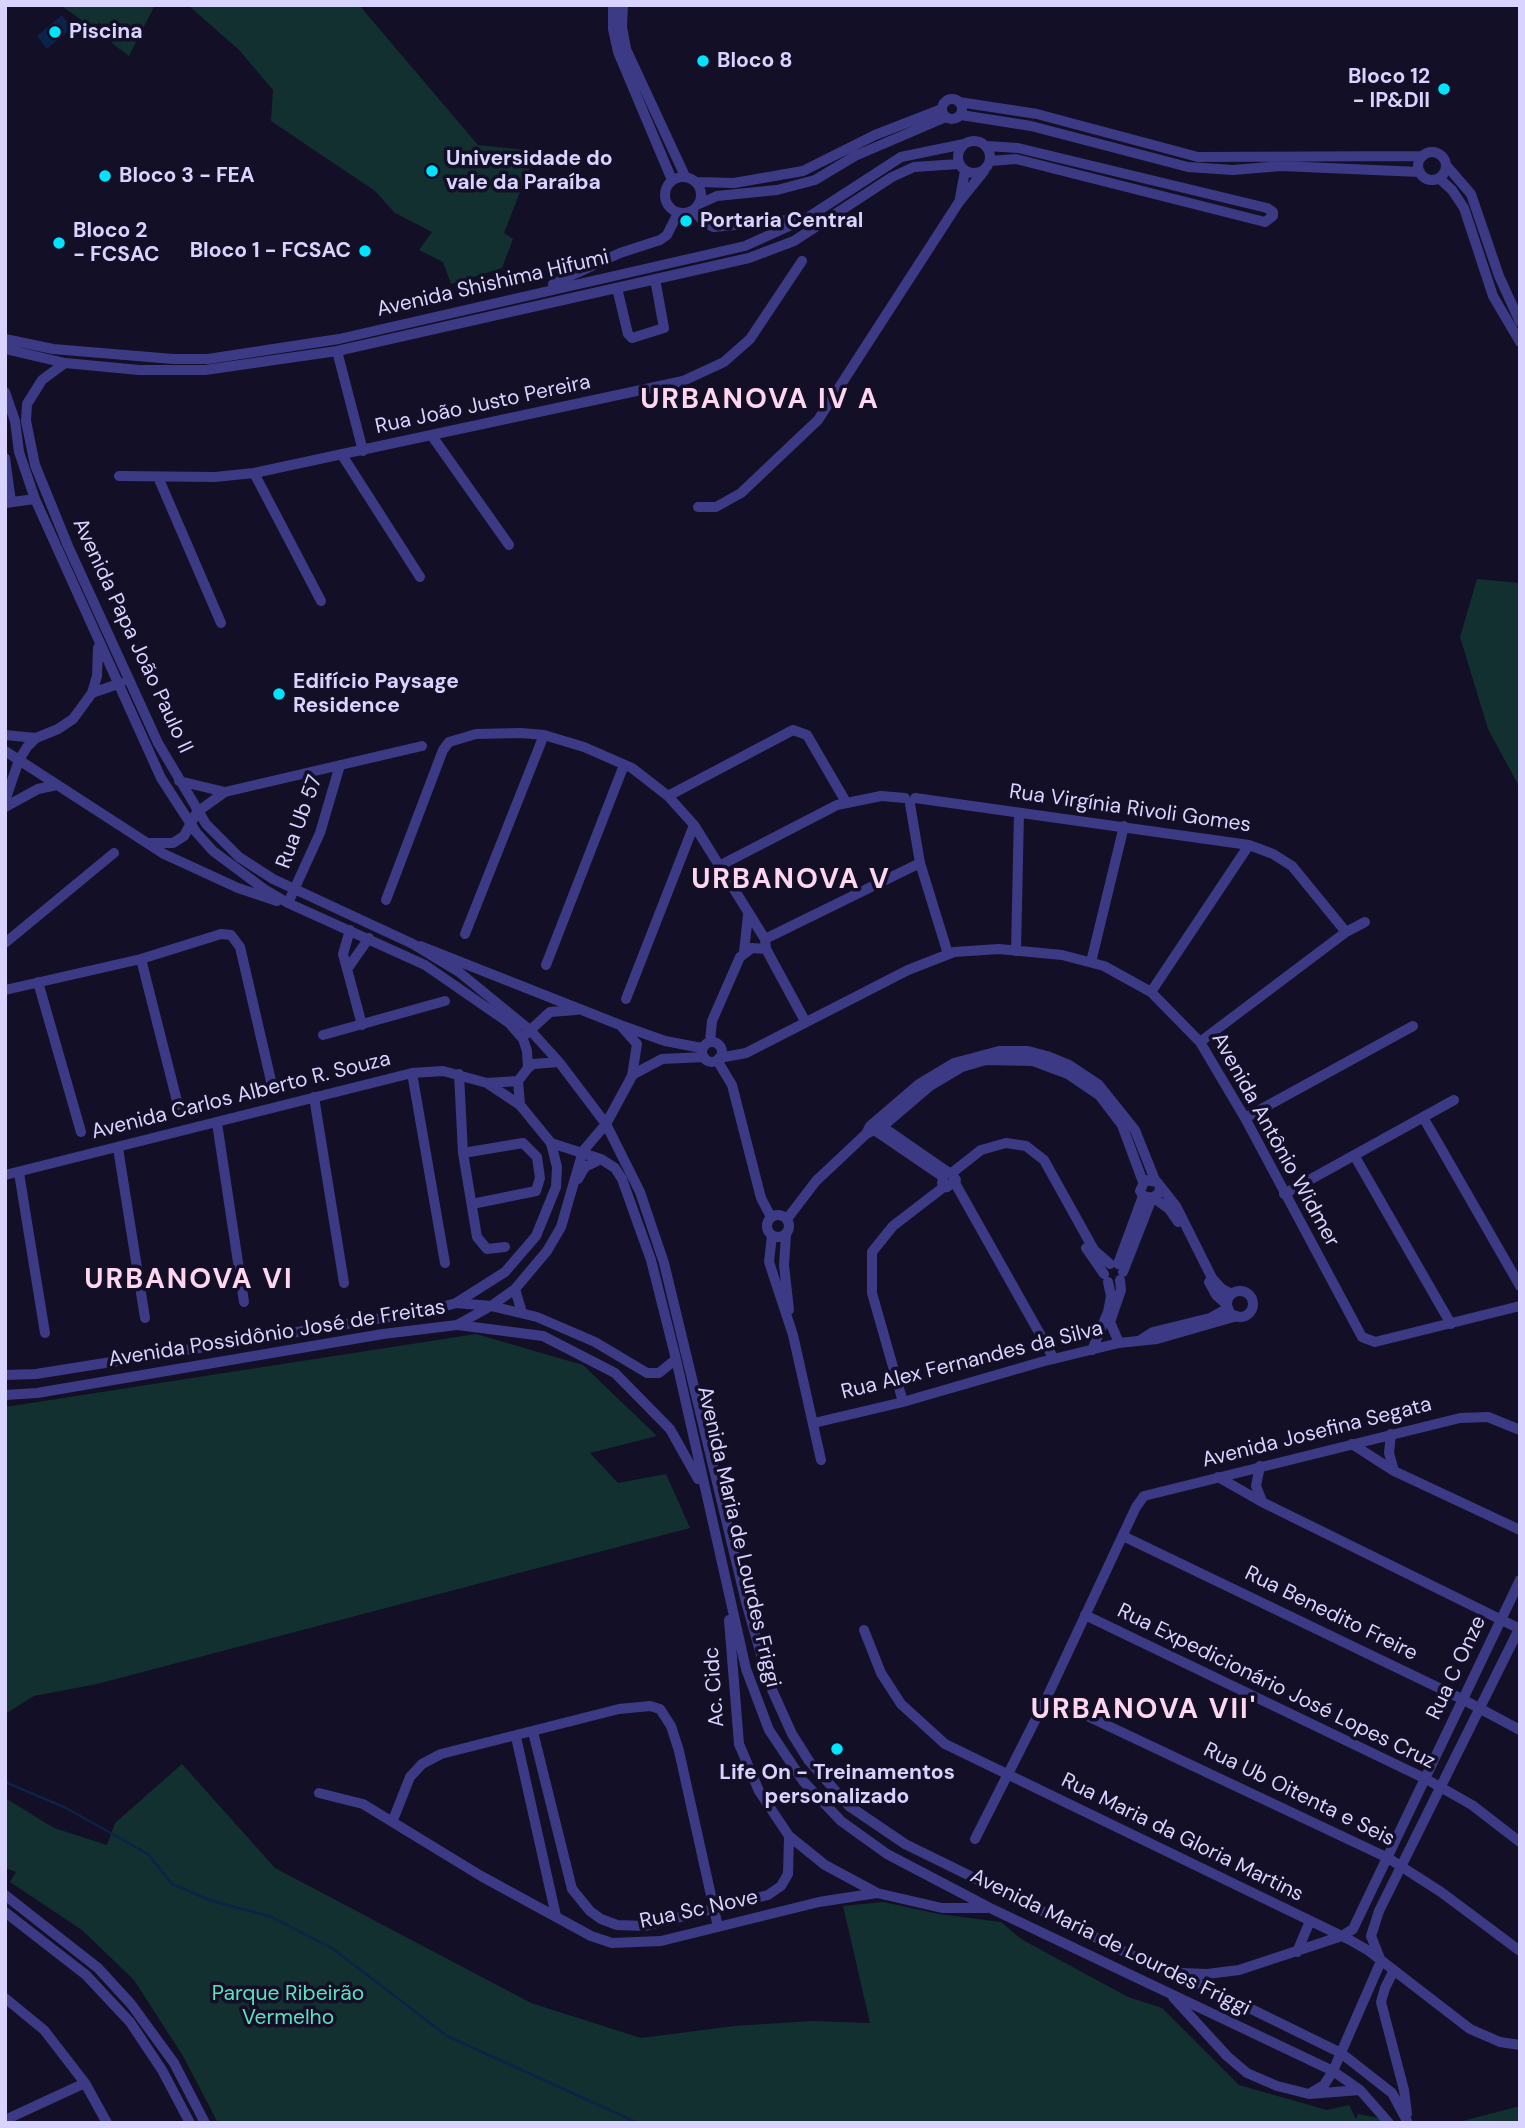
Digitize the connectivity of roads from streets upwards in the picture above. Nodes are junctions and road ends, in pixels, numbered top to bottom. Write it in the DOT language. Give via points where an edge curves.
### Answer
graph roads {
  1 [pos="613,5"];
  2 [pos="623,5"];
  3 [pos="959,102"];
  4 [pos="944,113"];
  5 [pos="961,115"];
  6 [pos="964,144"];
  7 [pos="987,146"];
  8 [pos="1423,156"];
  9 [pos="990,161"];
  10 [pos="1446,165"];
  11 [pos="962,167"];
  12 [pos="984,171"];
  13 [pos="1420,172"];
  14 [pos="685,176"];
  15 [pos="1439,178"];
  16 [pos="672,180"];
  17 [pos="697,182"];
  18 [pos="959,202"];
  19 [pos="696,207"];
  20 [pos="678,212"];
  21 [pos="807,218"];
  22 [pos="745,246"];
  23 [pos="749,258"];
  24 [pos="802,261"];
  25 [pos="655,279"];
  26 [pos="617,288"];
  27 [pos="528,295"];
  28 [pos="1520,322"];
  29 [pos="5,339"];
  30 [pos="1520,342"];
  31 [pos="5,349"];
  32 [pos="337,351"];
  33 [pos="65,363"];
  34 [pos="5,393"];
  35 [pos="432,436"];
  36 [pos="363,451"];
  37 [pos="342,455"];
  38 [pos="5,458"];
  39 [pos="254,473"];
  40 [pos="119,476"];
  41 [pos="158,477"];
  42 [pos="35,499"];
  43 [pos="8,503"];
  44 [pos="698,507"];
  45 [pos="509,545"];
  46 [pos="420,577"];
  47 [pos="321,601"];
  48 [pos="221,623"];
  49 [pos="97,640"];
  50 [pos="130,681"];
  51 [pos="118,684"];
  52 [pos="92,693"];
  53 [pos="5,735"];
  54 [pos="544,735"];
  55 [pos="37,738"];
  56 [pos="422,746"];
  57 [pos="5,751"];
  58 [pos="19,760"];
  59 [pos="340,765"];
  60 [pos="624,765"];
  61 [pos="179,781"];
  62 [pos="57,785"];
  63 [pos="225,792"];
  64 [pos="668,796"];
  65 [pos="910,800"];
  66 [pos="5,802"];
  67 [pos="846,802"];
  68 [pos="5,807"];
  69 [pos="197,812"];
  70 [pos="1019,813"];
  71 [pos="191,825"];
  72 [pos="694,825"];
  73 [pos="1124,827"];
  74 [pos="148,843"];
  75 [pos="1249,845"];
  76 [pos="114,853"];
  77 [pos="920,863"];
  78 [pos="720,864"];
  79 [pos="295,891"];
  80 [pos="386,900"];
  81 [pos="288,904"];
  82 [pos="747,911"];
  83 [pos="1365,922"];
  84 [pos="351,930"];
  85 [pos="1346,932"];
  86 [pos="465,934"];
  87 [pos="369,938"];
  88 [pos="5,943"];
  89 [pos="413,944"];
  90 [pos="764,945"];
  91 [pos="1016,951"];
  92 [pos="744,952"];
  93 [pos="948,954"];
  94 [pos="141,959"];
  95 [pos="1091,962"];
  96 [pos="546,965"];
  97 [pos="348,968"];
  98 [pos="38,982"];
  99 [pos="5,990"];
  100 [pos="1151,992"];
  101 [pos="626,999"];
  102 [pos="445,1002"];
  103 [pos="580,1010"];
  104 [pos="805,1021"];
  105 [pos="362,1025"];
  106 [pos="620,1025"];
  107 [pos="1413,1026"];
  108 [pos="526,1034"];
  109 [pos="323,1035"];
  110 [pos="1200,1042"];
  111 [pos="705,1049"];
  112 [pos="719,1055"];
  113 [pos="559,1062"];
  114 [pos="528,1068"];
  115 [pos="412,1073"];
  116 [pos="459,1074"];
  117 [pos="632,1076"];
  118 [pos="271,1081"];
  119 [pos="518,1081"];
  120 [pos="487,1083"];
  121 [pos="314,1097"];
  122 [pos="1454,1100"];
  123 [pos="178,1105"];
  124 [pos="520,1105"];
  125 [pos="1245,1118"];
  126 [pos="1423,1118"];
  127 [pos="217,1123"];
  128 [pos="606,1124"];
  129 [pos="874,1128"];
  130 [pos="81,1132"];
  131 [pos="551,1143"];
  132 [pos="118,1148"];
  133 [pos="583,1151"];
  134 [pos="463,1153"];
  135 [pos="1354,1155"];
  136 [pos="601,1159"];
  137 [pos="19,1173"];
  138 [pos="5,1175"];
  139 [pos="950,1178"];
  140 [pos="1143,1181"];
  141 [pos="1157,1183"];
  142 [pos="1284,1194"];
  143 [pos="571,1196"];
  144 [pos="1150,1197"];
  145 [pos="472,1204"];
  146 [pos="771,1217"];
  147 [pos="787,1219"];
  148 [pos="772,1235"];
  149 [pos="786,1235"];
  150 [pos="505,1248"];
  151 [pos="445,1263"];
  152 [pos="1118,1270"];
  153 [pos="1106,1278"];
  154 [pos="344,1283"];
  155 [pos="1520,1286"];
  156 [pos="515,1289"];
  157 [pos="1232,1294"];
  158 [pos="244,1302"];
  159 [pos="456,1303"];
  160 [pos="491,1306"];
  161 [pos="1228,1306"];
  162 [pos="1520,1307"];
  163 [pos="522,1313"];
  164 [pos="1237,1316"];
  165 [pos="145,1318"];
  166 [pos="1451,1324"];
  167 [pos="457,1325"];
  168 [pos="45,1333"];
  169 [pos="793,1335"];
  170 [pos="1141,1339"];
  171 [pos="1119,1343"];
  172 [pos="1092,1350"];
  173 [pos="676,1359"];
  174 [pos="1054,1359"];
  175 [pos="5,1375"];
  176 [pos="5,1395"];
  177 [pos="903,1402"];
  178 [pos="814,1423"];
  179 [pos="1520,1430"];
  180 [pos="1391,1434"];
  181 [pos="1352,1444"];
  182 [pos="821,1460"];
  183 [pos="1261,1466"];
  184 [pos="1394,1471"];
  185 [pos="1218,1476"];
  186 [pos="703,1487"];
  187 [pos="1262,1502"];
  188 [pos="1520,1530"];
  189 [pos="1123,1536"];
  190 [pos="1520,1580"];
  191 [pos="728,1595"];
  192 [pos="1085,1615"];
  193 [pos="1501,1620"];
  194 [pos="1520,1628"];
  195 [pos="864,1630"];
  196 [pos="1047,1697"];
  197 [pos="1462,1699"];
  198 [pos="1481,1707"];
  199 [pos="1520,1730"];
  200 [pos="533,1732"];
  201 [pos="516,1737"];
  202 [pos="1007,1776"];
  203 [pos="1426,1779"];
  204 [pos="1442,1787"];
  205 [pos="319,1793"];
  206 [pos="393,1820"];
  207 [pos="789,1836"];
  208 [pos="975,1839"];
  209 [pos="1520,1842"];
  210 [pos="1388,1858"];
  211 [pos="1403,1866"];
  212 [pos="877,1893"];
  213 [pos="5,1895"];
  214 [pos="990,1908"];
  215 [pos="716,1909"];
  216 [pos="5,1912"];
  217 [pos="556,1916"];
  218 [pos="1310,1921"];
  219 [pos="610,1922"];
  220 [pos="718,1927"];
  221 [pos="1342,1936"];
  222 [pos="600,1940"];
  223 [pos="1520,1951"];
  224 [pos="1297,1953"];
  225 [pos="1381,1961"];
  226 [pos="1394,1970"];
  227 [pos="1207,1974"];
  228 [pos="1172,1975"];
  229 [pos="1192,1980"];
  230 [pos="1169,1993"];
  231 [pos="5,1998"];
  232 [pos="1193,2004"];
  233 [pos="1520,2045"];
  234 [pos="1341,2053"];
  235 [pos="1333,2071"];
  236 [pos="85,2083"];
  237 [pos="1360,2090"];
  238 [pos="1309,2094"];
  239 [pos="5,2120"];
  240 [pos="1387,2120"];
  241 [pos="1408,2120"];
  242 [pos="107,2123"];
  243 [pos="190,2123"];
  244 [pos="205,2123"];
  1 -- 16 [label="street" via="618,52"];
  2 -- 14 [label="street" via="626,49"];
  3 -- 4 [label="street" via="949,99"];
  3 -- 5 [label="street"];
  3 -- 8 [label="street" via="1037,114 1198,157"];
  4 -- 5 [label="street" via="955,119"];
  4 -- 17 [label="street" via="875,135 803,171 734,183"];
  4 -- 19 [label="street" via="815,180 777,190 716,196"];
  5 -- 13 [label="street" via="1031,126 1188,167"];
  6 -- 7 [label="street" via="978,141"];
  6 -- 11 [label="street" via="958,153"];
  6 -- 21 [label="street, Avenida Shishima Hifumi" via="901,157"];
  7 -- 9 [label="street"];
  7 -- 9 [label="street" via="1018,148 1267,208 1273,216 1265,222 1016,159"];
  8 -- 10 [label="street" via="1435,153"];
  8 -- 13 [label="street"];
  9 -- 12 [label="street"];
  10 -- 15 [label="street"];
  10 -- 28 [label="street" via="1471,194"];
  11 -- 12 [label="street" via="975,173"];
  11 -- 18 [label="street"];
  11 -- 23 [label="street, Avenida Shishima Hifumi" via="915,167 794,241"];
  12 -- 18 [label="street"];
  13 -- 15 [label="street" via="1428,179"];
  14 -- 16 [label="street"];
  14 -- 17 [label="street"];
  15 -- 30 [label="street" via="1464,208 1493,296"];
  16 -- 20 [label="street" via="665,188 665,200"];
  17 -- 19 [label="street" via="701,193"];
  18 -- 44 [label="street" via="818,420 741,493 716,507"];
  19 -- 20 [label="street"];
  19 -- 21 [label="street" via="704,222 713,226"];
  20 -- 27 [label="street" via="660,240"];
  21 -- 22 [label="street, Avenida Shishima Hifumi"];
  22 -- 23 [label="street"];
  22 -- 27 [label="street, Avenida Shishima Hifumi"];
  23 -- 25 [label="street, Avenida Shishima Hifumi"];
  24 -- 35 [label="street, Rua João Justo Pereira" via="750,339 713,369 664,386"];
  25 -- 26 [label="street, Avenida Shishima Hifumi"];
  25 -- 26 [label="street" via="664,328 642,336 628,334"];
  26 -- 32 [label="street, Avenida Shishima Hifumi"];
  27 -- 29 [label="street, Avenida Shishima Hifumi" via="339,339 208,359 138,359"];
  31 -- 33 [label="street, Avenida Shishima Hifumi"];
  32 -- 33 [label="street, Avenida Shishima Hifumi" via="205,370"];
  32 -- 36 [label="street"];
  33 -- 50 [label="street, Avenida Papa João Paulo II" via="42,380 27,404 29,443 42,486"];
  34 -- 42 [label="street, Avenida Papa João Paulo II"];
  35 -- 36 [label="street, Rua João Justo Pereira"];
  35 -- 45 [label="street"];
  36 -- 37 [label="street, Rua João Justo Pereira"];
  37 -- 39 [label="street, Rua João Justo Pereira"];
  37 -- 46 [label="street"];
  38 -- 43 [label="street"];
  39 -- 41 [label="street, Rua João Justo Pereira"];
  39 -- 47 [label="street"];
  40 -- 41 [label="street, Rua João Justo Pereira"];
  41 -- 48 [label="street"];
  42 -- 43 [label="street"];
  42 -- 49 [label="street, Avenida Papa João Paulo II"];
  49 -- 51 [label="street, Avenida Papa João Paulo II"];
  49 -- 52 [label="street"];
  50 -- 51 [label="street"];
  50 -- 61 [label="street, Avenida Papa João Paulo II"];
  51 -- 52 [label="street"];
  51 -- 71 [label="street, Avenida Papa João Paulo II" via="161,778"];
  52 -- 55 [label="street" via="73,719"];
  53 -- 55 [label="street"];
  54 -- 60 [label="street"];
  54 -- 80 [label="street" via="476,734 446,746"];
  54 -- 86 [label="street"];
  55 -- 58 [label="street"];
  56 -- 59 [label="street"];
  57 -- 58 [label="street"];
  58 -- 62 [label="street"];
  58 -- 66 [label="street"];
  59 -- 63 [label="street"];
  59 -- 79 [label="street, Rua Ub 57" via="320,833"];
  60 -- 64 [label="street"];
  60 -- 96 [label="street"];
  61 -- 63 [label="street"];
  61 -- 69 [label="street, Avenida Papa João Paulo II"];
  62 -- 68 [label="street" via="38,789"];
  62 -- 74 [label="street"];
  63 -- 69 [label="street"];
  64 -- 67 [label="street" via="793,730 807,735"];
  64 -- 72 [label="street"];
  65 -- 67 [label="street, Rua Virgínia Rivoli Gomes" via="881,796"];
  65 -- 70 [label="street, Rua Virgínia Rivoli Gomes"];
  65 -- 77 [label="street"];
  67 -- 78 [label="street, Rua Virgínia Rivoli Gomes"];
  69 -- 71 [label="street"];
  69 -- 79 [label="street, Avenida Papa João Paulo II" via="239,857"];
  70 -- 73 [label="street, Rua Virgínia Rivoli Gomes"];
  70 -- 91 [label="street"];
  71 -- 74 [label="street" via="173,843"];
  71 -- 81 [label="street, Avenida Papa João Paulo II" via="224,860"];
  72 -- 78 [label="street"];
  72 -- 101 [label="street"];
  73 -- 75 [label="street, Rua Virgínia Rivoli Gomes"];
  73 -- 95 [label="street"];
  74 -- 81 [label="street" via="191,867"];
  75 -- 85 [label="street, Rua Virgínia Rivoli Gomes" via="1292,866"];
  75 -- 100 [label="street"];
  76 -- 88 [label="street"];
  77 -- 90 [label="street"];
  77 -- 93 [label="street"];
  78 -- 82 [label="street"];
  79 -- 81 [label="street, Rua Ub 57"];
  79 -- 89 [label="street, Avenida Maria de Lourdes Friggi"];
  81 -- 84 [label="street, Avenida Maria de Lourdes Friggi"];
  82 -- 90 [label="street"];
  82 -- 92 [label="street"];
  83 -- 85 [label="street"];
  84 -- 87 [label="street, Avenida Maria de Lourdes Friggi"];
  84 -- 97 [label="street" via="343,954"];
  85 -- 110 [label="street"];
  87 -- 97 [label="street"];
  87 -- 108 [label="street, Avenida Maria de Lourdes Friggi" via="454,983"];
  89 -- 103 [label="street" via="441,951"];
  89 -- 108 [label="street, Avenida Maria de Lourdes Friggi" via="459,972"];
  90 -- 92 [label="street"];
  90 -- 104 [label="street"];
  91 -- 93 [label="street, Avenida Antônio Widmer"];
  91 -- 95 [label="street, Avenida Antônio Widmer"];
  92 -- 111 [label="street" via="712,1021"];
  93 -- 104 [label="street, Avenida Antônio Widmer"];
  94 -- 98 [label="street"];
  94 -- 118 [label="street" via="221,934 231,935 240,947"];
  94 -- 123 [label="street"];
  95 -- 100 [label="street, Avenida Antônio Widmer"];
  97 -- 105 [label="street"];
  98 -- 99 [label="street"];
  98 -- 130 [label="street"];
  100 -- 110 [label="street, Avenida Antônio Widmer"];
  102 -- 105 [label="street"];
  103 -- 106 [label="street"];
  103 -- 108 [label="street" via="550,1012"];
  104 -- 112 [label="street, Avenida Antônio Widmer" via="746,1053"];
  105 -- 109 [label="street"];
  106 -- 111 [label="street"];
  106 -- 117 [label="street" via="637,1044"];
  107 -- 125 [label="street"];
  108 -- 113 [label="street, Avenida Maria de Lourdes Friggi"];
  108 -- 114 [label="street"];
  110 -- 125 [label="street, Avenida Antônio Widmer"];
  111 -- 112 [label="street"];
  111 -- 112 [label="street" via="711,1062"];
  111 -- 117 [label="street" via="662,1059"];
  112 -- 146 [label="street" via="732,1085 761,1198"];
  113 -- 114 [label="street"];
  113 -- 128 [label="street, Avenida Maria de Lourdes Friggi"];
  114 -- 119 [label="street"];
  115 -- 116 [label="street, Avenida Carlos Alberto R. Souza"];
  115 -- 121 [label="street, Avenida Carlos Alberto R. Souza"];
  115 -- 151 [label="street"];
  116 -- 120 [label="street, Avenida Carlos Alberto R. Souza"];
  116 -- 134 [label="street"];
  117 -- 128 [label="street"];
  119 -- 120 [label="street"];
  119 -- 124 [label="street"];
  120 -- 124 [label="street"];
  121 -- 127 [label="street, Avenida Carlos Alberto R. Souza"];
  121 -- 154 [label="street"];
  122 -- 126 [label="street"];
  124 -- 131 [label="street"];
  125 -- 142 [label="street, Avenida Antônio Widmer"];
  126 -- 135 [label="street"];
  126 -- 155 [label="street"];
  127 -- 132 [label="street, Avenida Carlos Alberto R. Souza"];
  127 -- 158 [label="street"];
  128 -- 133 [label="street"];
  128 -- 228 [label="street, Avenida Maria de Lourdes Friggi" via="640,1192 664,1263 769,1683 809,1761 849,1806 888,1834"];
  129 -- 139 [label="street"];
  129 -- 140 [label="street" via="962,1067 1003,1059 1042,1062 1099,1095 1122,1125"];
  129 -- 141 [label="street" via="919,1084 954,1063 999,1051 1028,1051 1069,1065 1107,1093 1135,1130"];
  129 -- 147 [label="street" via="807,1191"];
  131 -- 133 [label="street, Avenida Maria de Lourdes Friggi"];
  131 -- 159 [label="street, Avenida Possidônio José de Freitas" via="556,1187 536,1236 505,1272"];
  132 -- 137 [label="street, Avenida Carlos Alberto R. Souza"];
  132 -- 165 [label="street"];
  133 -- 136 [label="street, Avenida Maria de Lourdes Friggi"];
  133 -- 143 [label="street, Avenida Possidônio José de Freitas"];
  134 -- 145 [label="street"];
  134 -- 145 [label="street" via="523,1143 537,1157 540,1178 536,1191"];
  135 -- 142 [label="street"];
  135 -- 166 [label="street"];
  136 -- 143 [label="street" via="582,1171"];
  136 -- 173 [label="street, Avenida Maria de Lourdes Friggi" via="615,1168 631,1202"];
  137 -- 138 [label="street, Avenida Carlos Alberto R. Souza"];
  137 -- 168 [label="street"];
  139 -- 152 [label="street" via="992,1144 1026,1146 1044,1160 1094,1250"];
  139 -- 153 [label="street" via="990,1151 1026,1153 1042,1169"];
  139 -- 174 [label="street"];
  139 -- 177 [label="street" via="893,1226 872,1252 872,1293"];
  140 -- 141 [label="street"];
  140 -- 144 [label="street" via="1140,1187"];
  141 -- 144 [label="street"];
  141 -- 157 [label="street" via="1176,1206 1212,1278"];
  142 -- 166 [label="street, Avenida Antônio Widmer" via="1362,1337 1376,1342"];
  143 -- 156 [label="street, Avenida Possidônio José de Freitas" via="554,1239"];
  144 -- 152 [label="street"];
  144 -- 161 [label="street" via="1174,1215 1216,1295"];
  145 -- 150 [label="street" via="481,1246 492,1251"];
  146 -- 147 [label="street" via="779,1214"];
  146 -- 148 [label="street" via="767,1225"];
  147 -- 149 [label="street" via="790,1228"];
  148 -- 149 [label="street"];
  148 -- 169 [label="street" via="769,1262"];
  149 -- 169 [label="street" via="785,1280"];
  152 -- 153 [label="street"];
  152 -- 153 [label="street"];
  152 -- 171 [label="street" via="1121,1290 1110,1322"];
  153 -- 172 [label="street" via="1111,1296 1108,1312"];
  156 -- 160 [label="street, Avenida Possidônio José de Freitas"];
  156 -- 163 [label="street"];
  157 -- 161 [label="street"];
  157 -- 164 [label="street" via="1244,1291 1253,1300 1250,1313"];
  159 -- 160 [label="street"];
  159 -- 175 [label="street, Avenida Possidônio José de Freitas" via="36,1374"];
  160 -- 163 [label="street"];
  160 -- 167 [label="street, Avenida Possidônio José de Freitas"];
  161 -- 164 [label="street"];
  161 -- 170 [label="street, Rua Alex Fernandes da Silva" via="1210,1318"];
  162 -- 166 [label="street, Avenida Antônio Widmer"];
  163 -- 173 [label="street" via="584,1337 646,1373 659,1373"];
  164 -- 170 [label="street, Rua Alex Fernandes da Silva" via="1157,1339"];
  167 -- 176 [label="street, Avenida Possidônio José de Freitas"];
  167 -- 186 [label="street" via="543,1336 615,1373 670,1429"];
  169 -- 178 [label="street"];
  170 -- 171 [label="street, Rua Alex Fernandes da Silva"];
  171 -- 172 [label="street, Rua Alex Fernandes da Silva"];
  172 -- 174 [label="street, Rua Alex Fernandes da Silva"];
  173 -- 186 [label="street, Avenida Maria de Lourdes Friggi"];
  174 -- 177 [label="street, Rua Alex Fernandes da Silva"];
  177 -- 178 [label="street, Rua Alex Fernandes da Silva"];
  178 -- 182 [label="street"];
  179 -- 180 [label="street, Avenida Josefina Segata" via="1477,1416"];
  180 -- 181 [label="street, Avenida Josefina Segata"];
  180 -- 184 [label="street" via="1389,1453"];
  181 -- 183 [label="street, Avenida Josefina Segata"];
  181 -- 184 [label="street"];
  183 -- 185 [label="street, Avenida Josefina Segata"];
  183 -- 187 [label="street" via="1256,1486"];
  184 -- 188 [label="street"];
  185 -- 187 [label="street"];
  185 -- 189 [label="street, Avenida Josefina Segata" via="1148,1495 1138,1502"];
  186 -- 191 [label="street, Avenida Maria de Lourdes Friggi"];
  187 -- 193 [label="street"];
  189 -- 192 [label="street"];
  189 -- 197 [label="street, Rua Benedito Freire"];
  190 -- 193 [label="street, Rua C Onze"];
  191 -- 207 [label="street, Ac. Cidc" via="739,1744 759,1791"];
  191 -- 214 [label="street, Avenida Maria de Lourdes Friggi" via="763,1717 814,1794 841,1821 887,1854"];
  192 -- 196 [label="street"];
  192 -- 203 [label="street, Rua Expedicionário José Lopes Cruz"];
  193 -- 194 [label="street"];
  193 -- 197 [label="street, Rua C Onze"];
  194 -- 198 [label="street, Rua C Onze"];
  195 -- 202 [label="street, Rua Maria da Gloria Martins" via="881,1673 908,1713 945,1744"];
  196 -- 202 [label="street"];
  196 -- 210 [label="street, Rua Ub Oitenta e Seis"];
  197 -- 198 [label="street, Rua Benedito Freire"];
  197 -- 203 [label="street, Rua C Onze"];
  198 -- 199 [label="street, Rua Benedito Freire"];
  198 -- 204 [label="street, Rua C Onze"];
  200 -- 201 [label="street"];
  200 -- 215 [label="street" via="619,1709 660,1709 679,1751"];
  200 -- 219 [label="street" via="572,1889 590,1912"];
  201 -- 206 [label="street" via="441,1754 422,1764 401,1792"];
  201 -- 217 [label="street"];
  202 -- 208 [label="street"];
  202 -- 218 [label="street, Rua Maria da Gloria Martins"];
  203 -- 204 [label="street, Rua Expedicionário José Lopes Cruz"];
  203 -- 210 [label="street, Rua C Onze"];
  204 -- 209 [label="street, Rua Expedicionário José Lopes Cruz"];
  204 -- 211 [label="street, Rua C Onze"];
  205 -- 206 [label="street, Rua Sc Nove" via="363,1804"];
  206 -- 217 [label="street, Rua Sc Nove" via="481,1876"];
  207 -- 212 [label="street, Ac. Cidc" via="825,1865"];
  207 -- 215 [label="street" via="791,1864 781,1886 763,1897"];
  210 -- 211 [label="street, Rua Ub Oitenta e Seis"];
  210 -- 221 [label="street, Rua C Onze" via="1356,1923"];
  211 -- 223 [label="street, Rua Ub Oitenta e Seis"];
  211 -- 225 [label="street, Rua C Onze" via="1371,1932"];
  212 -- 214 [label="street, Ac. Cidc" via="942,1908"];
  212 -- 220 [label="street, Rua Sc Nove"];
  213 -- 244 [label="street" via="98,1968 131,2004 174,2063"];
  214 -- 230 [label="street, Avenida Maria de Lourdes Friggi"];
  215 -- 219 [label="street" via="645,1926"];
  215 -- 220 [label="street"];
  216 -- 243 [label="street" via="86,1975 130,2022"];
  217 -- 222 [label="street, Rua Sc Nove"];
  218 -- 221 [label="street, Rua Maria da Gloria Martins"];
  218 -- 224 [label="street"];
  219 -- 222 [label="street"];
  220 -- 222 [label="street, Rua Sc Nove" via="649,1943"];
  221 -- 224 [label="street"];
  221 -- 225 [label="street, Rua Maria da Gloria Martins"];
  224 -- 227 [label="street"];
  225 -- 226 [label="street, Rua Maria da Gloria Martins"];
  225 -- 234 [label="street"];
  226 -- 233 [label="street, Rua Maria da Gloria Martins" via="1470,2029"];
  226 -- 241 [label="street" via="1381,2003"];
  227 -- 228 [label="street"];
  227 -- 229 [label="street" via="1201,1982"];
  228 -- 229 [label="street, Avenida Maria de Lourdes Friggi"];
  229 -- 232 [label="street"];
  229 -- 234 [label="street, Avenida Maria de Lourdes Friggi"];
  230 -- 232 [label="street, Avenida Maria de Lourdes Friggi"];
  230 -- 238 [label="street" via="1247,2073"];
  231 -- 236 [label="street" via="44,2030"];
  232 -- 235 [label="street, Avenida Maria de Lourdes Friggi"];
  234 -- 235 [label="street"];
  234 -- 241 [label="street, Avenida Maria de Lourdes Friggi" via="1384,2085"];
  235 -- 237 [label="street, Avenida Maria de Lourdes Friggi"];
  235 -- 238 [label="street" via="1324,2085"];
  236 -- 239 [label="street"];
  236 -- 242 [label="street"];
  237 -- 238 [label="street"];
  237 -- 240 [label="street, Avenida Maria de Lourdes Friggi"];
}
